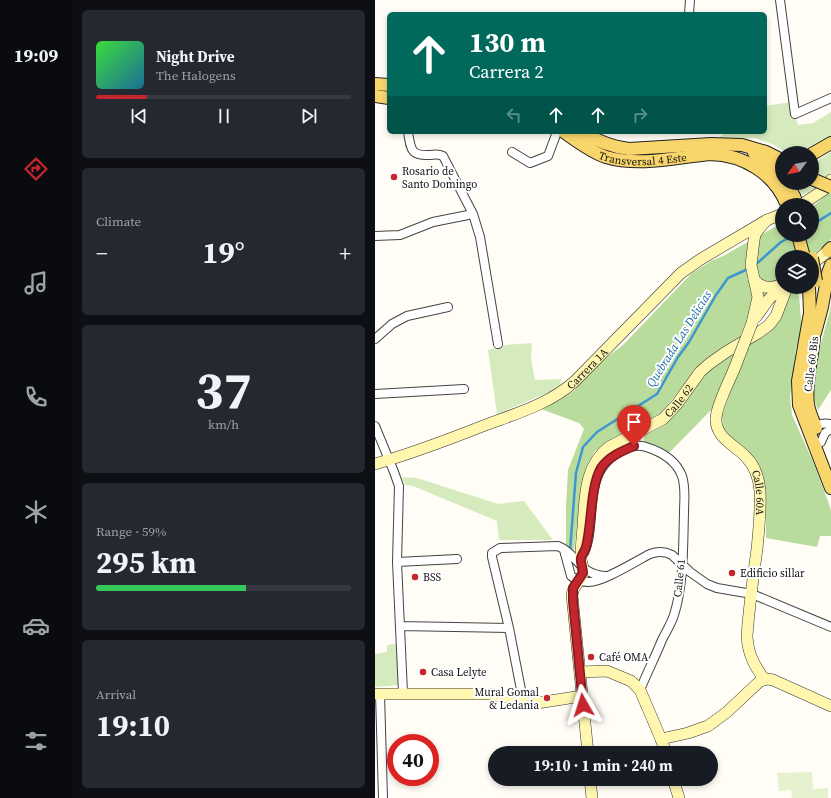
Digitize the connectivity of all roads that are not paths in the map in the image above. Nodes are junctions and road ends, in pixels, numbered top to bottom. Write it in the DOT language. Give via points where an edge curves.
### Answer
graph roads {
  1 [pos="690,0"];
  2 [pos="780,0"];
  3 [pos="689,12"];
  4 [pos="375,84"];
  5 [pos="387,86"];
  6 [pos="375,96"];
  7 [pos="387,98"];
  8 [pos="831,98"];
  9 [pos="408,134"];
  10 [pos="556,134"];
  11 [pos="567,134"];
  12 [pos="586,134"];
  13 [pos="831,143"];
  14 [pos="723,145"];
  15 [pos="819,150"];
  16 [pos="511,152"];
  17 [pos="775,156"];
  18 [pos="775,169"];
  19 [pos="831,180"];
  20 [pos="819,182"];
  21 [pos="831,187"];
  22 [pos="789,198"];
  23 [pos="803,198"];
  24 [pos="473,214"];
  25 [pos="775,217"];
  26 [pos="767,220"];
  27 [pos="375,236"];
  28 [pos="830,249"];
  29 [pos="819,258"];
  30 [pos="831,265"];
  31 [pos="754,280"];
  32 [pos="775,287"];
  33 [pos="775,293"];
  34 [pos="784,294"];
  35 [pos="811,294"];
  36 [pos="814,294"];
  37 [pos="448,307"];
  38 [pos="752,323"];
  39 [pos="815,334"];
  40 [pos="375,339"];
  41 [pos="498,344"];
  42 [pos="464,388"];
  43 [pos="375,394"];
  44 [pos="375,426"];
  45 [pos="822,427"];
  46 [pos="389,460"];
  47 [pos="375,464"];
  48 [pos="831,467"];
  49 [pos="831,488"];
  50 [pos="564,550"];
  51 [pos="457,559"];
  52 [pos="397,562"];
  53 [pos="582,562"];
  54 [pos="681,564"];
  55 [pos="606,576"];
  56 [pos="579,580"];
  57 [pos="752,594"];
  58 [pos="400,626"];
  59 [pos="831,627"];
  60 [pos="509,628"];
  61 [pos="580,672"];
  62 [pos="764,679"];
  63 [pos="639,690"];
  64 [pos="403,693"];
  65 [pos="378,694"];
  66 [pos="582,696"];
  67 [pos="523,700"];
  68 [pos="831,706"];
  69 [pos="661,739"];
  70 [pos="587,746"];
  71 [pos="664,746"];
  72 [pos="591,786"];
  73 [pos="675,786"];
  74 [pos="383,798"];
  75 [pos="592,798"];
  76 [pos="679,798"];
  1 -- 3 [label="street"];
  2 -- 8 [label="street" via="795,114"];
  4 -- 5 [label="main road"];
  6 -- 7 [label="main road"];
  9 -- 24 [label="street" via="415,153 420,156 443,156"];
  10 -- 16 [label="street" via="548,156 530,163"];
  11 -- 22 [label="main road, Transversal 4 Este" via="596,152 617,160 638,161 710,154 728,156 747,162 763,172"];
  12 -- 14 [label="main road, Transversal 4 Este" via="616,148"];
  13 -- 15 [label="main road"];
  14 -- 17 [label="main road" via="742,145"];
  14 -- 18 [label="main road" via="754,154"];
  19 -- 23 [label="street" via="825,189"];
  20 -- 21 [label="main road, bridge"];
  24 -- 27 [label="street" via="433,222 401,235"];
  24 -- 41 [label="street" via="480,237"];
  25 -- 26 [label="street, Calle 60A"];
  26 -- 31 [label="street, Calle 60A" via="755,234 752,247"];
  26 -- 46 [label="street, Carrera 1A" via="681,273 575,381 558,395 526,410"];
  28 -- 29 [label="street"];
  30 -- 39 [label="main road"];
  31 -- 32 [label="street" via="766,288"];
  31 -- 38 [label="street, Calle 60A" via="757,297"];
  33 -- 38 [label="street, Calle 60A"];
  34 -- 53 [label="street, Calle 62" via="776,316 769,325 709,364 663,419 609,448 595,463 589,475 585,497"];
  35 -- 45 [label="main road, Calle 60 Bis" via="798,394 799,405"];
  36 -- 39 [label="main road, Calle 60 Bis" via="817,305"];
  37 -- 40 [label="street" via="407,316 392,324"];
  38 -- 57 [label="street, Calle 60A, bridge" via="716,419 722,436 747,458 759,482 760,522"];
  39 -- 45 [label="main road, Calle 60 Bis" via="807,400 810,413"];
  42 -- 43 [label="street"];
  44 -- 46 [label="street"];
  45 -- 48 [label="main road, Calle 60 Bis" via="821,442"];
  45 -- 49 [label="main road, Calle 60 Bis"];
  46 -- 47 [label="street, Carrera 1A"];
  46 -- 52 [label="street" via="399,486"];
  50 -- 53 [label="street"];
  50 -- 56 [label="street" via="571,576"];
  50 -- 60 [label="street" via="558,546 543,546 501,548 492,553"];
  51 -- 52 [label="street"];
  52 -- 58 [label="street"];
  53 -- 54 [label="street, Calle 61" via="591,521 595,484 602,467 616,454 634,446 642,446 661,453 674,462 682,477 685,488"];
  53 -- 55 [label="street" via="593,574"];
  53 -- 56 [label="street, Calle 62" via="583,573"];
  54 -- 55 [label="street" via="667,553 656,552"];
  54 -- 57 [label="street" via="707,584"];
  54 -- 63 [label="street, Calle 61" via="679,592 673,617"];
  55 -- 56 [label="street" via="589,582"];
  56 -- 61 [label="street, Calle 62" via="573,595"];
  57 -- 59 [label="street"];
  57 -- 62 [label="street, Calle 60A" via="748,646 753,662"];
  58 -- 60 [label="street"];
  58 -- 64 [label="street"];
  60 -- 67 [label="street"];
  61 -- 63 [label="street" via="611,672 631,681"];
  61 -- 66 [label="street, Calle 62"];
  62 -- 68 [label="street" via="773,680"];
  62 -- 69 [label="street" via="708,726"];
  63 -- 69 [label="street"];
  64 -- 65 [label="street"];
  64 -- 67 [label="street" via="490,694"];
  65 -- 74 [label="street"];
  66 -- 67 [label="street" via="537,703"];
  66 -- 70 [label="street, Calle 62"];
  69 -- 71 [label="street"];
  72 -- 75 [label="street"];
  73 -- 76 [label="street"];
}
